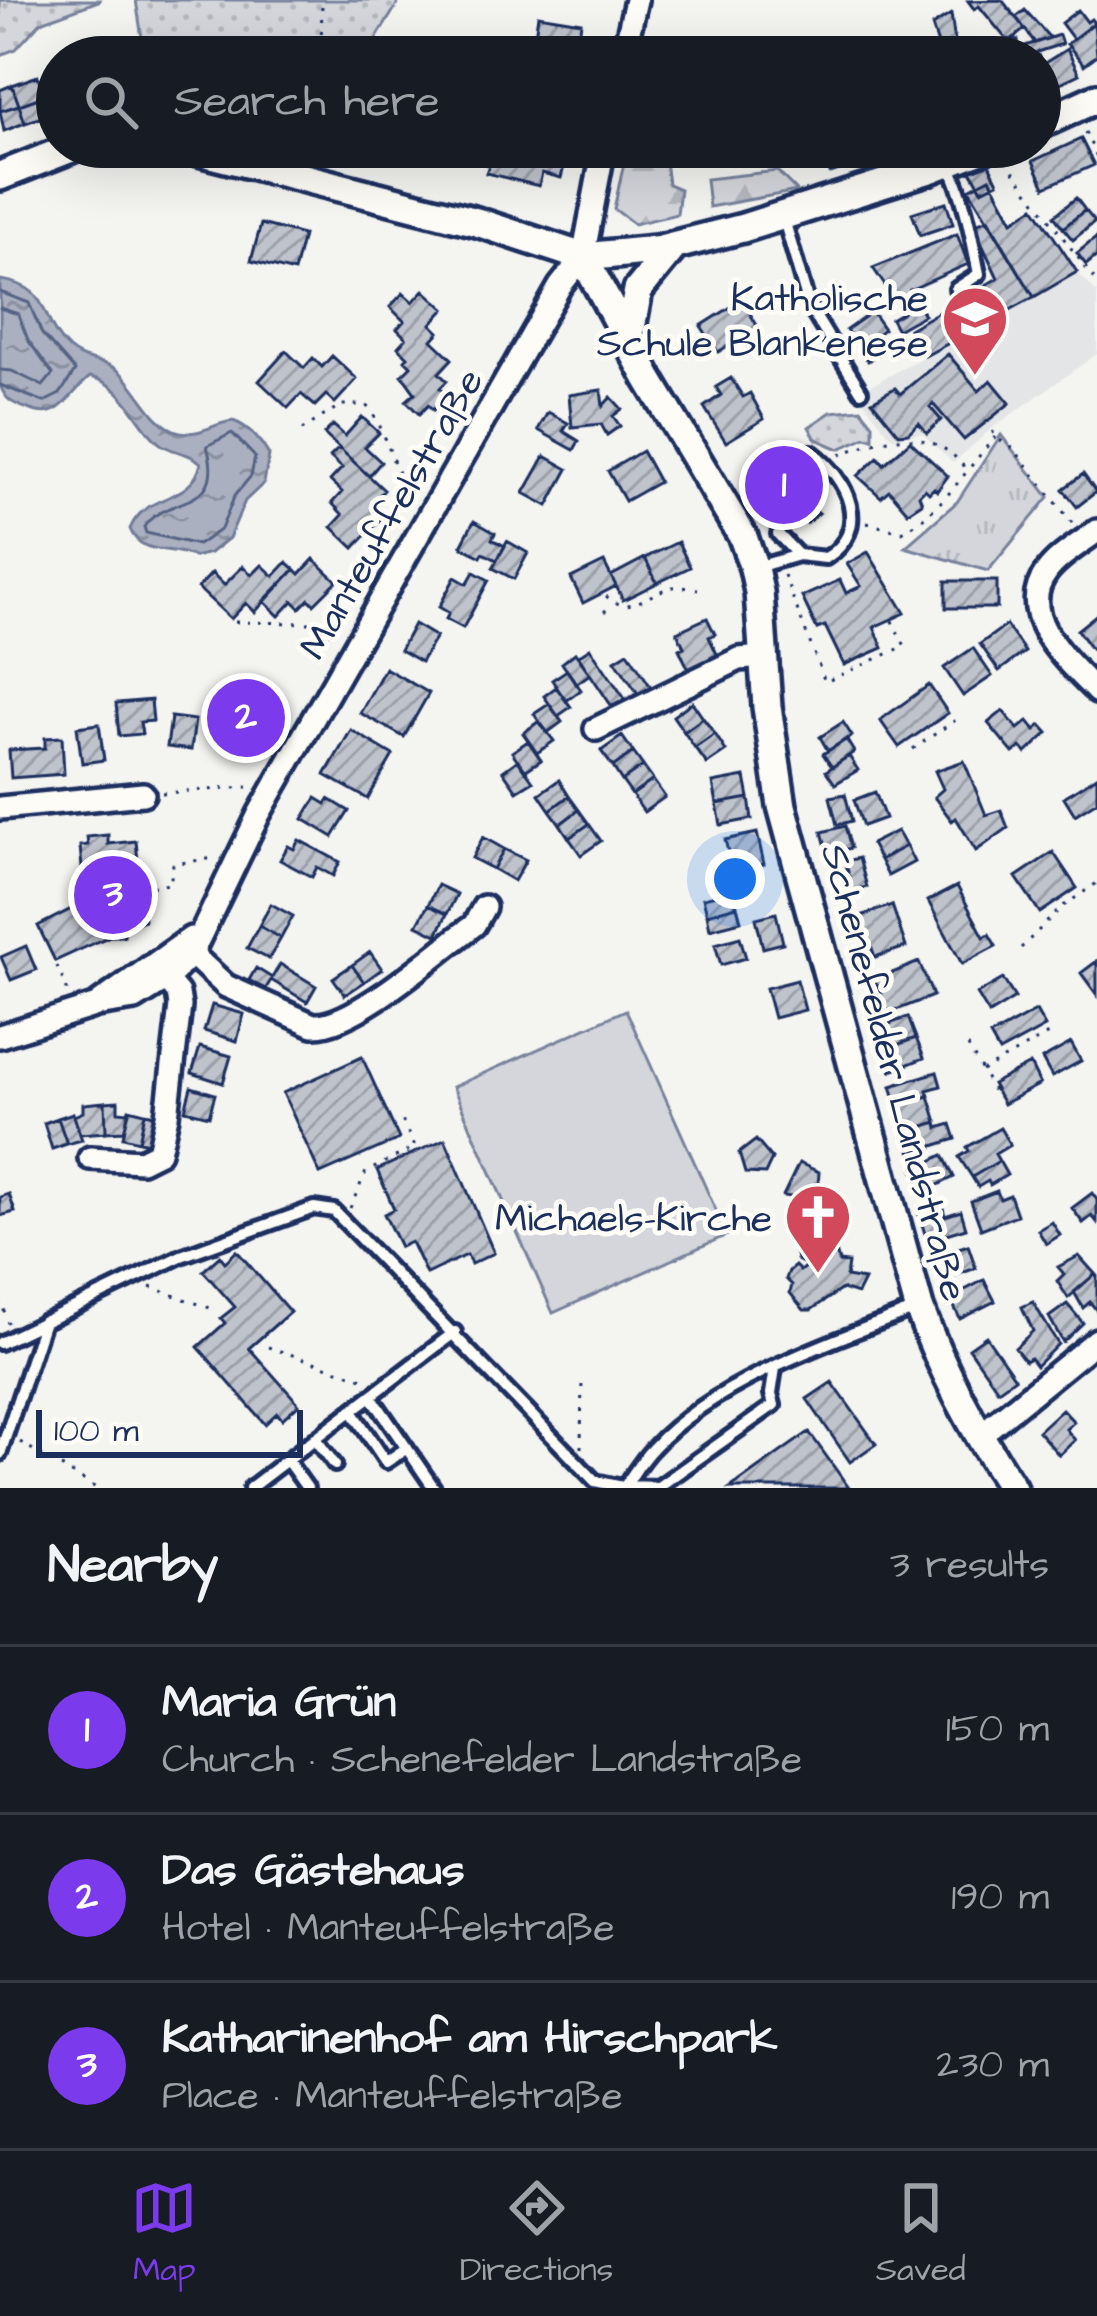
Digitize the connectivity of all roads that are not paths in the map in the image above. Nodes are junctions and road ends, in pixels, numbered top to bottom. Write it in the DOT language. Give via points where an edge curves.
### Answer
graph roads {
  1 [pos="636,0"];
  2 [pos="628,36"];
  3 [pos="1097,98"];
  4 [pos="1061,114"];
  5 [pos="36,162"];
  6 [pos="265,168"];
  7 [pos="600,168"];
  8 [pos="930,168"];
  9 [pos="951,168"];
  10 [pos="0,176"];
  11 [pos="783,217"];
  12 [pos="674,246"];
  13 [pos="583,257"];
  14 [pos="956,289"];
  15 [pos="628,344"];
  16 [pos="861,392"];
  17 [pos="812,452"];
  18 [pos="778,534"];
  19 [pos="1091,536"];
  20 [pos="798,555"];
  21 [pos="754,568"];
  22 [pos="764,657"];
  23 [pos="1097,692"];
  24 [pos="596,729"];
  25 [pos="143,794"];
  26 [pos="0,808"];
  27 [pos="484,907"];
  28 [pos="189,944"];
  29 [pos="161,972"];
  30 [pos="0,1036"];
  31 [pos="90,1158"];
  32 [pos="919,1308"];
  33 [pos="44,1320"];
  34 [pos="455,1332"];
  35 [pos="1097,1340"];
  36 [pos="0,1342"];
  37 [pos="775,1368"];
  38 [pos="371,1396"];
  39 [pos="352,1411"];
  40 [pos="978,1437"];
  41 [pos="315,1438"];
  42 [pos="407,1448"];
  43 [pos="0,1454"];
  44 [pos="287,1460"];
  45 [pos="335,1465"];
  46 [pos="590,1485"];
  47 [pos="256,1486"];
  48 [pos="626,1487"];
  49 [pos="307,1488"];
  50 [pos="434,1488"];
  51 [pos="1012,1488"];
  1 -- 2 [label="street"];
  3 -- 4 [label="main road"];
  5 -- 10 [label="main road"];
  6 -- 13 [label="main road"];
  7 -- 13 [label="street"];
  8 -- 11 [label="main road"];
  9 -- 14 [label="lane" via="967,202 979,274"];
  11 -- 12 [label="main road"];
  11 -- 16 [label="lane" via="809,306"];
  12 -- 13 [label="main road"];
  12 -- 15 [label="main road" via="638,290"];
  13 -- 15 [label="main road, Schenefelder Landstraße"];
  13 -- 28 [label="street, Manteuffelstraße"];
  15 -- 21 [label="main road, Schenefelder Landstraße"];
  17 -- 20 [label="lane" via="854,520 850,536 826,558"];
  18 -- 20 [label="lane"];
  19 -- 23 [label="street" via="1044,574 1036,602 1056,648"];
  20 -- 21 [label="lane"];
  21 -- 22 [label="main road, Schenefelder Landstraße"];
  22 -- 24 [label="street" via="739,658"];
  22 -- 32 [label="main road, Schenefelder Landstraße" via="782,806"];
  25 -- 26 [label="street"];
  27 -- 28 [label="street" via="457,938 355,1014 325,1026 243,995 212,976"];
  28 -- 29 [label="street, Manteuffelstraße"];
  29 -- 30 [label="street, Manteuffelstraße" via="135,999"];
  29 -- 31 [label="street" via="180,1006 159,1152 141,1161"];
  32 -- 37 [label="lane"];
  32 -- 40 [label="main road, Schenefelder Landstraße"];
  33 -- 34 [label="lane" via="181,1256 314,1208 334,1211"];
  33 -- 36 [label="lane"];
  33 -- 43 [label="lane"];
  34 -- 38 [label="lane"];
  34 -- 46 [label="lane" via="578,1461"];
  35 -- 40 [label="street"];
  37 -- 48 [label="lane" via="654,1446"];
  37 -- 48 [label="lane" via="774,1405 658,1486"];
  38 -- 39 [label="lane"];
  38 -- 42 [label="lane"];
  39 -- 41 [label="lane"];
  39 -- 42 [label="lane" via="386,1462"];
  40 -- 51 [label="main road, Schenefelder Landstraße"];
  41 -- 44 [label="lane"];
  41 -- 45 [label="lane"];
  42 -- 50 [label="lane"];
  44 -- 47 [label="lane"];
  44 -- 49 [label="lane"];
  46 -- 48 [label="lane"];
}
